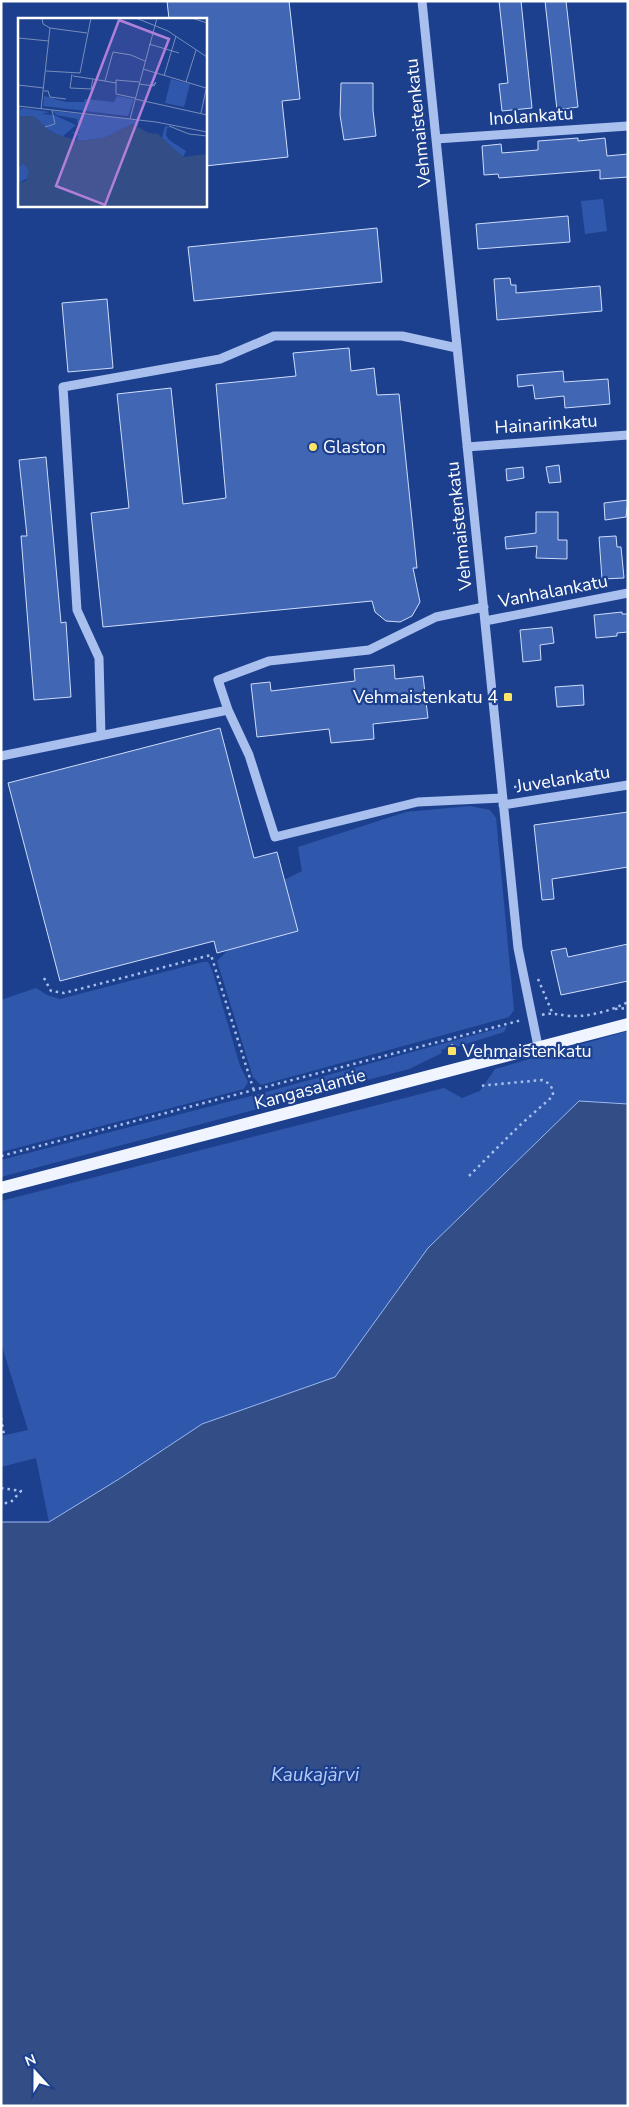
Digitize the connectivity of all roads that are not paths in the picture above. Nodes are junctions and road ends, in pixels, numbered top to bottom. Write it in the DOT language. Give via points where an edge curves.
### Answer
graph roads {
  1 [pos="422,1"];
  2 [pos="628,126"];
  3 [pos="436,139"];
  4 [pos="457,348"];
  5 [pos="628,435"];
  6 [pos="467,447"];
  7 [pos="628,593"];
  8 [pos="484,607"];
  9 [pos="485,621"];
  10 [pos="228,710"];
  11 [pos="101,736"];
  12 [pos="1,756"];
  13 [pos="628,785"];
  14 [pos="503,802"];
  15 [pos="628,1024"];
  16 [pos="538,1046"];
  17 [pos="1,1188"];
  1 -- 3 [label="street, Vehmaistenkatu"];
  2 -- 3 [label="street, Inolankatu"];
  3 -- 4 [label="street, Vehmaistenkatu"];
  4 -- 6 [label="street, Vehmaistenkatu"];
  4 -- 11 [label="street" via="402,336 274,336 220,359 63,387 77,610 99,658"];
  5 -- 6 [label="street, Hainarinkatu"];
  6 -- 8 [label="street, Vehmaistenkatu"];
  7 -- 9 [label="street, Vanhalankatu"];
  8 -- 9 [label="street, Vehmaistenkatu"];
  8 -- 10 [label="street" via="436,617 369,650 269,661 218,680"];
  9 -- 14 [label="street, Vehmaistenkatu"];
  10 -- 11 [label="street"];
  10 -- 14 [label="street, Juvelankatu" via="250,755 274,837 418,802"];
  11 -- 12 [label="street"];
  13 -- 14 [label="street, Juvelankatu"];
  14 -- 16 [label="street, Vehmaistenkatu" via="518,948"];
  15 -- 16 [label="main road, Kangasalantie"];
  16 -- 17 [label="main road, Kangasalantie"];
}
